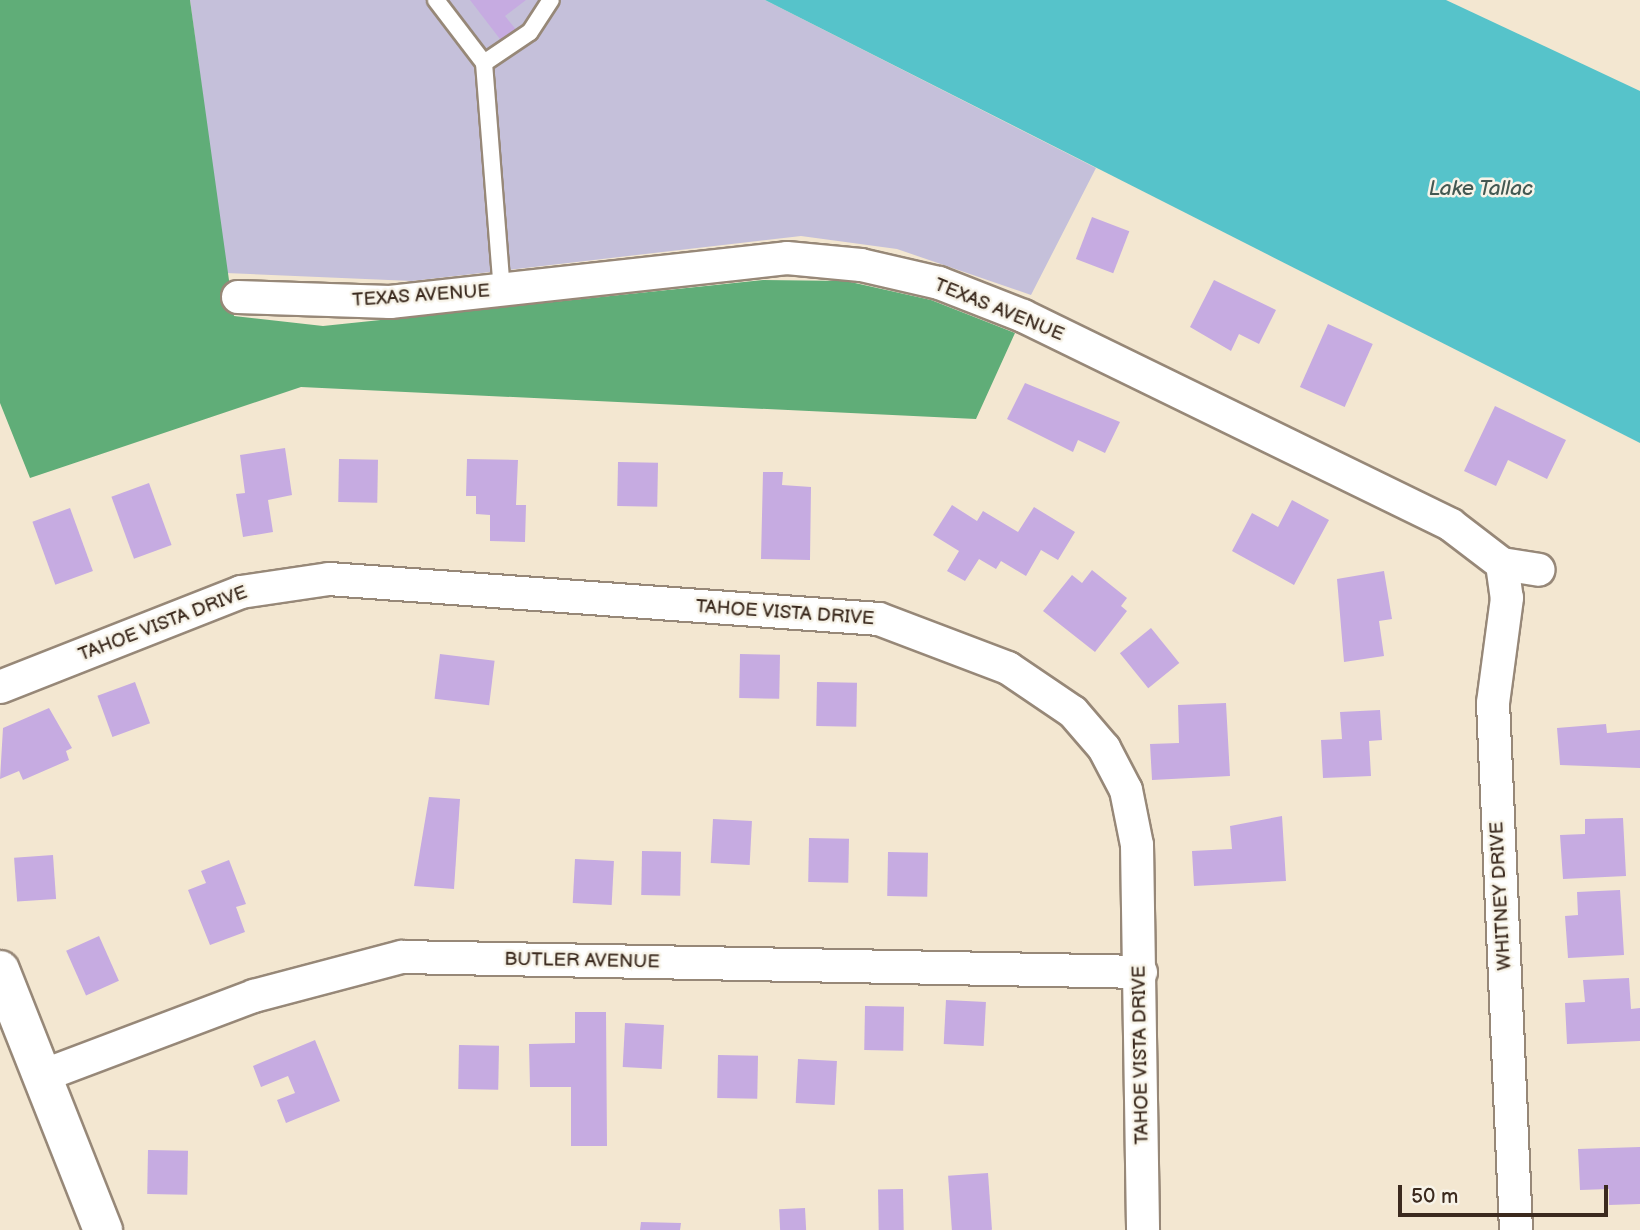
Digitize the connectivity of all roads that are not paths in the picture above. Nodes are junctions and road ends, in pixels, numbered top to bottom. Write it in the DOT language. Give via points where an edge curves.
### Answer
graph roads {
  1 [pos="436,0"];
  2 [pos="551,0"];
  3 [pos="484,62"];
  4 [pos="502,290"];
  5 [pos="238,297"];
  6 [pos="1502,564"];
  7 [pos="1539,570"];
  8 [pos="0,687"];
  9 [pos="0,970"];
  10 [pos="1141,972"];
  11 [pos="42,1076"];
  12 [pos="103,1230"];
  13 [pos="1143,1230"];
  14 [pos="1516,1230"];
  1 -- 3 [label="lane"];
  2 -- 3 [label="lane" via="530,32"];
  3 -- 4 [label="lane"];
  4 -- 5 [label="street, TEXAS AVENUE" via="390,302"];
  4 -- 6 [label="street, TEXAS AVENUE" via="788,258 861,265 939,283 1023,316 1451,525"];
  6 -- 7 [label="street, TEXAS AVENUE"];
  6 -- 14 [label="street, WHITNEY DRIVE" via="1507,598 1493,704"];
  8 -- 10 [label="street, TAHOE VISTA DRIVE" via="241,592 289,581 343,580 879,619 1008,668 1073,712 1104,748 1126,790 1137,845"];
  9 -- 11 [label="street"];
  10 -- 11 [label="street, BUTLER AVENUE" via="402,957 254,996"];
  10 -- 13 [label="street, TAHOE VISTA DRIVE"];
  11 -- 12 [label="street"];
}
